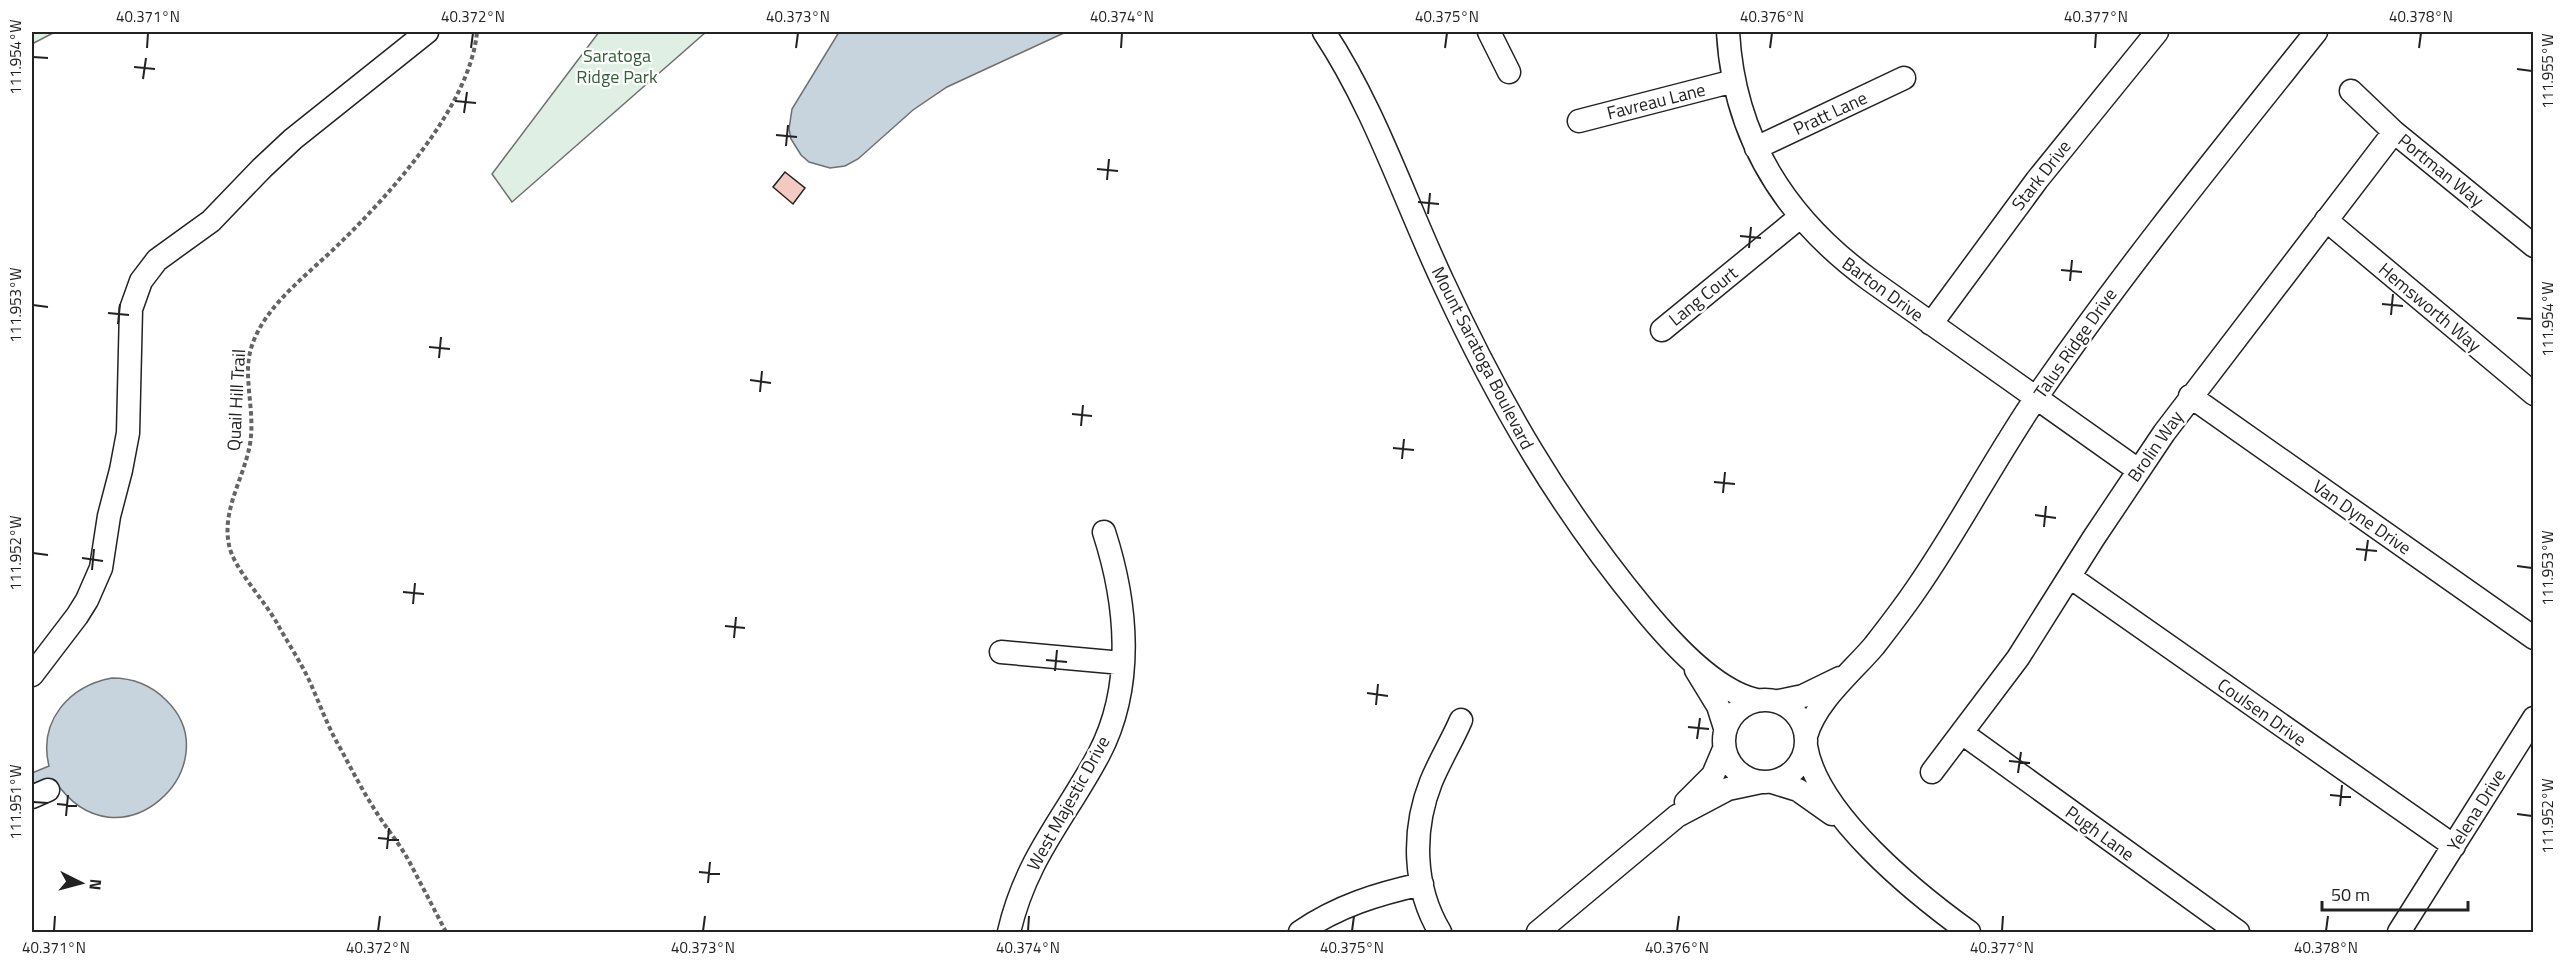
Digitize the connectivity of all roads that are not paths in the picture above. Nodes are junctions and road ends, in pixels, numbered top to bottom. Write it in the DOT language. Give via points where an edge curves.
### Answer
graph roads {
  1 [pos="427,32"];
  2 [pos="1324,32"];
  3 [pos="1489,32"];
  4 [pos="1728,32"];
  5 [pos="2157,32"];
  6 [pos="2316,32"];
  7 [pos="1509,72"];
  8 [pos="1904,78"];
  9 [pos="1734,81"];
  10 [pos="2351,91"];
  11 [pos="1579,121"];
  12 [pos="2394,132"];
  13 [pos="1756,148"];
  14 [pos="1800,217"];
  15 [pos="2326,220"];
  16 [pos="2534,246"];
  17 [pos="1932,324"];
  18 [pos="1662,330"];
  19 [pos="2534,394"];
  20 [pos="2190,396"];
  21 [pos="2036,398"];
  22 [pos="2138,470"];
  23 [pos="1104,532"];
  24 [pos="2070,577"];
  25 [pos="2534,638"];
  26 [pos="1001,652"];
  27 [pos="1687,656"];
  28 [pos="1122,663"];
  29 [pos="1853,669"];
  30 [pos="32,675"];
  31 [pos="1756,700"];
  32 [pos="1779,701"];
  33 [pos="2534,718"];
  34 [pos="1461,720"];
  35 [pos="1962,734"];
  36 [pos="1725,739"];
  37 [pos="1806,741"];
  38 [pos="2526,746"];
  39 [pos="1932,772"];
  40 [pos="1766,782"];
  41 [pos="1677,816"];
  42 [pos="1846,823"];
  43 [pos="2454,846"];
  44 [pos="1422,884"];
  45 [pos="1009,933"];
  46 [pos="1300,933"];
  47 [pos="1440,933"];
  48 [pos="1538,933"];
  49 [pos="1969,933"];
  50 [pos="2238,933"];
  51 [pos="2399,933"];
  1 -- 30 [label="street" via="293,139 211,221 157,260 141,281 131,309 130,414 125,452 101,568 77,616"];
  2 -- 27 [label="street, Mount Saratoga Boulevard" via="1366,106 1443,282 1509,416 1594,546 1653,621"];
  3 -- 7 [label="street"];
  4 -- 9 [label="street, Barton Drive"];
  5 -- 17 [label="street, Stark Drive" via="2030,189"];
  6 -- 21 [label="street, Talus Ridge Drive" via="2159,228"];
  8 -- 13 [label="street, Pratt Lane"];
  9 -- 11 [label="street, Favreau Lane"];
  9 -- 13 [label="street, Barton Drive"];
  10 -- 12 [label="street, Portman Way"];
  12 -- 15 [label="street, Brolin Way"];
  12 -- 16 [label="street, Portman Way"];
  13 -- 14 [label="street, Barton Drive" via="1776,185"];
  14 -- 17 [label="street, Barton Drive" via="1848,265"];
  14 -- 18 [label="street, Lang Court"];
  15 -- 19 [label="street, Hemsworth Way"];
  15 -- 20 [label="street, Brolin Way"];
  17 -- 21 [label="street, Barton Drive"];
  20 -- 22 [label="street, Brolin Way"];
  20 -- 25 [label="street, Van Dyne Drive"];
  21 -- 22 [label="street, Barton Drive"];
  21 -- 29 [label="street, Talus Ridge Drive" via="1916,590"];
  22 -- 24 [label="street, Brolin Way"];
  23 -- 28 [label="street, West Majestic Drive" via="1121,596"];
  24 -- 35 [label="street, Brolin Way" via="2018,658"];
  24 -- 43 [label="street, Coulsen Drive"];
  26 -- 28 [label="street"];
  27 -- 31 [label="street, Mount Saratoga Boulevard" via="1726,687"];
  27 -- 36 [label="street, Mount Saratoga Boulevard" via="1718,706"];
  28 -- 45 [label="street, West Majestic Drive" via="1118,696 1099,753 1030,868"];
  29 -- 32 [label="street, Talus Ridge Drive" via="1818,691"];
  29 -- 37 [label="street, Talus Ridge Drive" via="1817,713"];
  31 -- 32 [label="street"];
  31 -- 36 [label="street" via="1740,707 1729,720"];
  32 -- 37 [label="street" via="1800,718"];
  33 -- 38 [label="street, Yelena Drive"];
  34 -- 44 [label="street" via="1424,804 1418,838"];
  35 -- 39 [label="street, Brolin Way"];
  35 -- 50 [label="street, Pugh Lane"];
  36 -- 40 [label="street" via="1734,768 1751,780"];
  36 -- 41 [label="street" via="1713,775"];
  37 -- 40 [label="street" via="1798,766 1791,773"];
  37 -- 42 [label="street" via="1811,768"];
  38 -- 43 [label="street, Yelena Drive"];
  40 -- 41 [label="street" via="1728,789"];
  40 -- 42 [label="street" via="1797,790"];
  41 -- 48 [label="street"];
  42 -- 49 [label="street" via="1916,890"];
  43 -- 51 [label="street, Yelena Drive"];
  44 -- 46 [label="street" via="1356,901"];
  44 -- 47 [label="street"];
}
